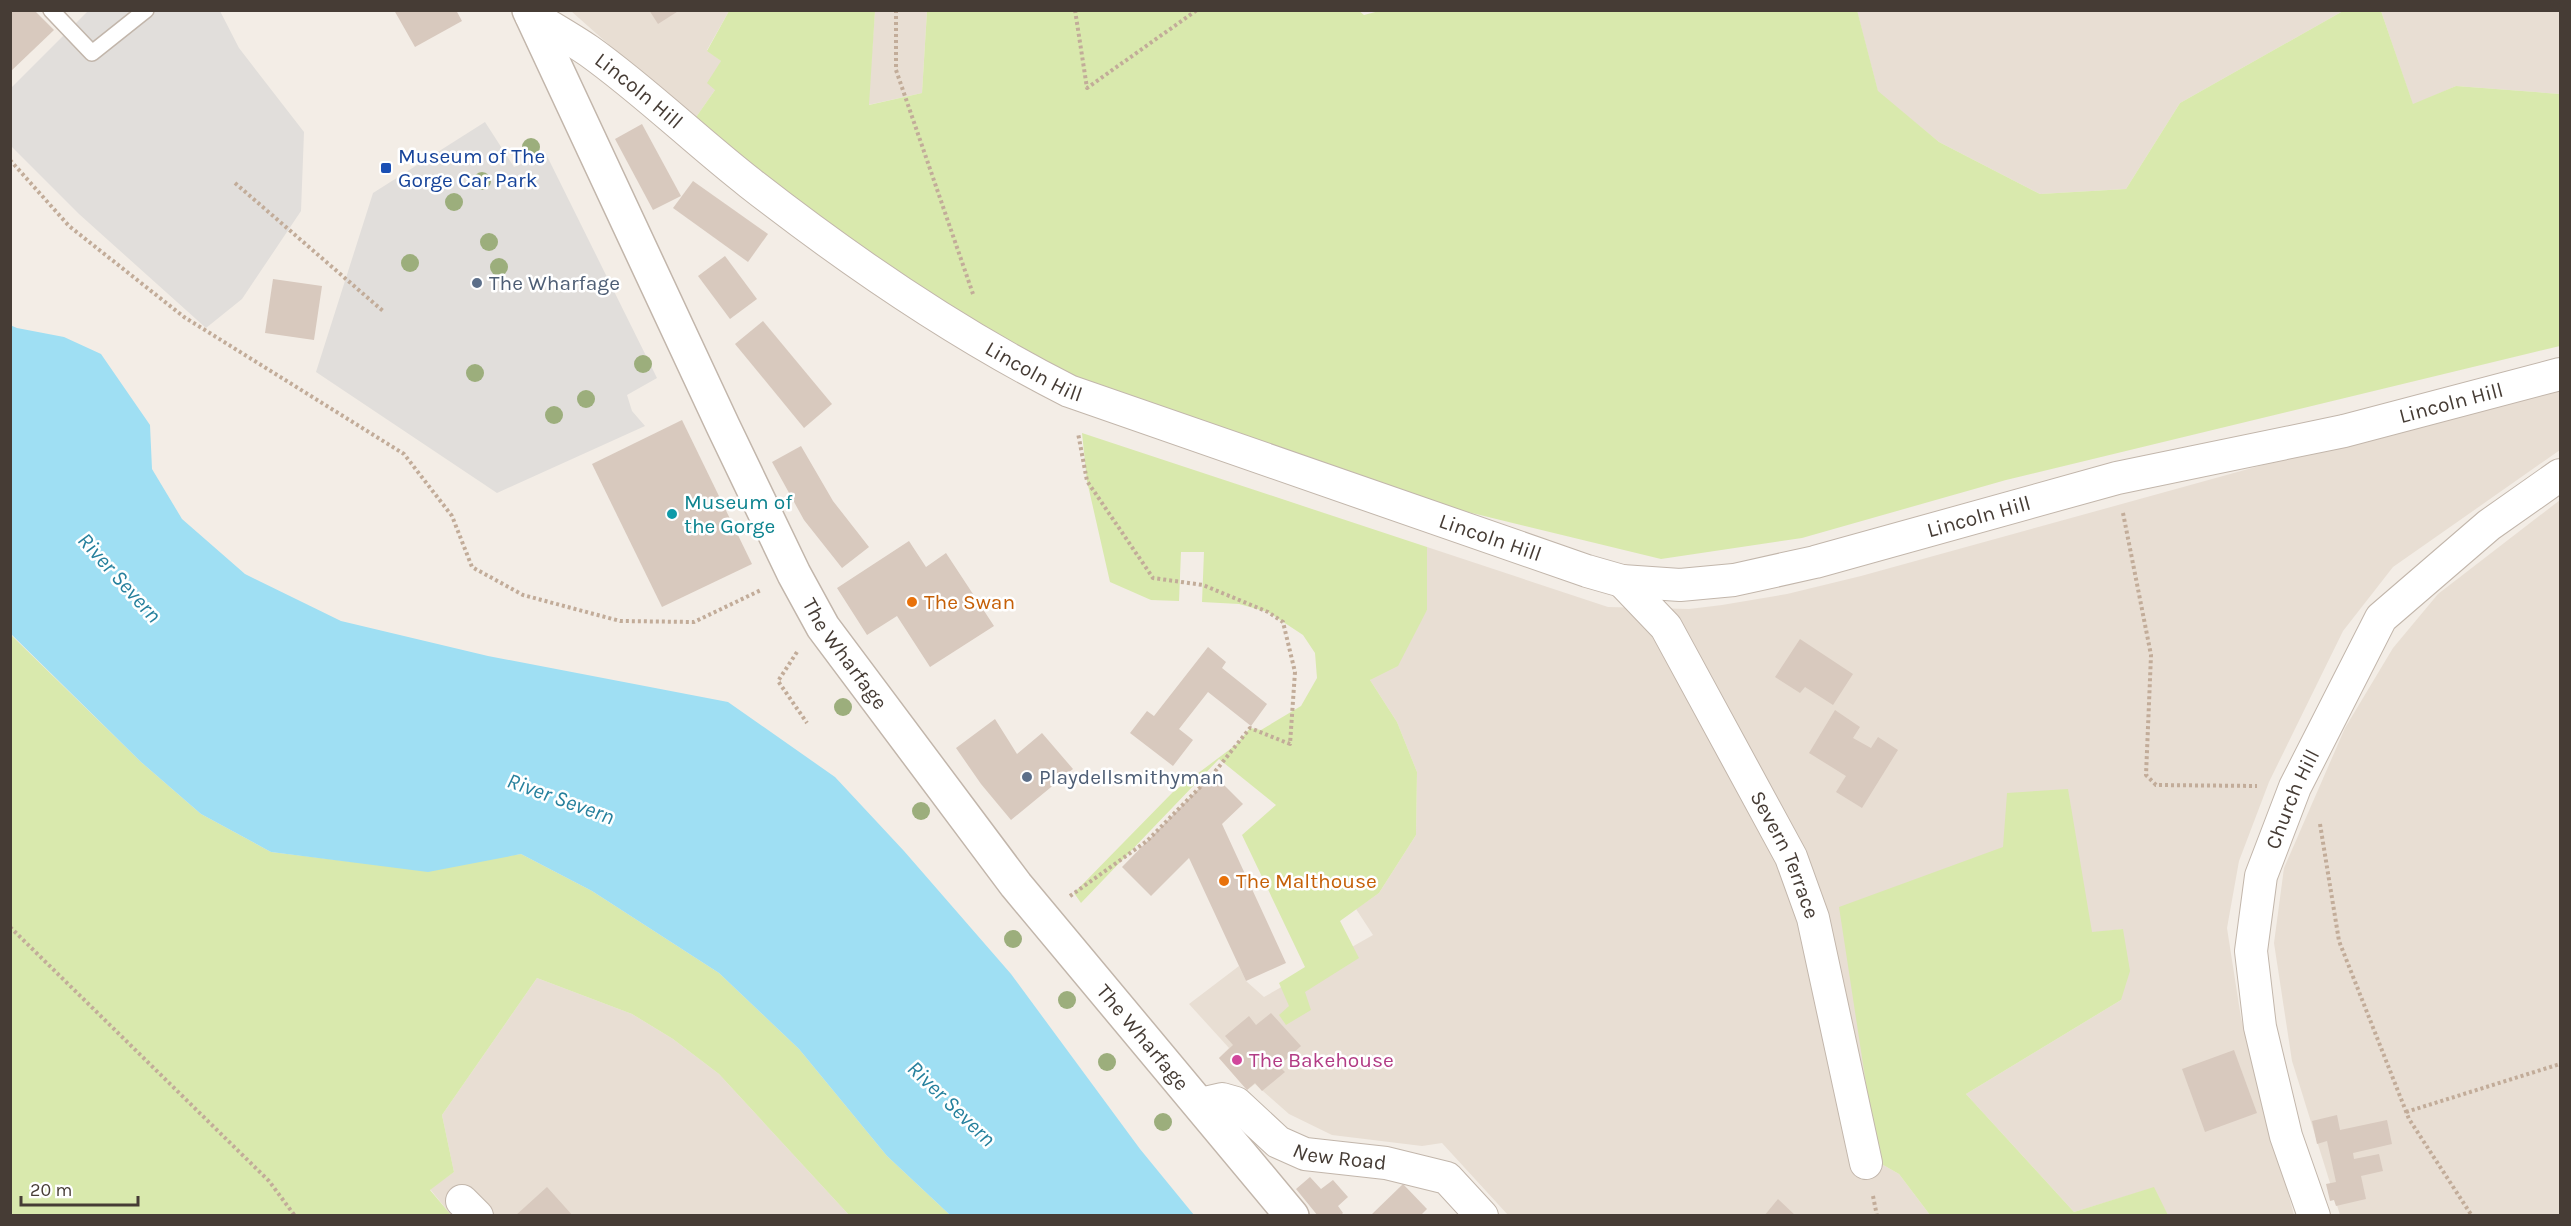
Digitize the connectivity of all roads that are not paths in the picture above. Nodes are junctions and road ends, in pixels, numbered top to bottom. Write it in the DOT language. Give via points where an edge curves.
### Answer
graph roads {
  1 [pos="51,10"];
  2 [pos="146,10"];
  3 [pos="530,13"];
  4 [pos="2560,374"];
  5 [pos="2560,475"];
  6 [pos="1622,581"];
  7 [pos="1200,1104"];
  8 [pos="1866,1163"];
  9 [pos="1292,1215"];
  10 [pos="1482,1215"];
  11 [pos="2314,1215"];
  1 -- 2 [label="lane" via="92,53"];
  3 -- 6 [label="street, Lincoln Hill" via="589,52 753,185 913,301 993,351 1070,391"];
  3 -- 7 [label="street, The Wharfage" via="794,574 823,627 1043,918"];
  4 -- 6 [label="street, Lincoln Hill" via="2344,431 2117,478 1815,562 1734,580 1680,585"];
  5 -- 11 [label="street, Church Hill" via="2489,525 2381,618 2295,787 2260,876 2251,951 2260,1027 2286,1136"];
  6 -- 8 [label="street, Severn Terrace" via="1666,627 1791,857 1813,918"];
  7 -- 9 [label="street, The Wharfage"];
  7 -- 10 [label="street, New Road" via="1222,1099 1236,1103 1278,1142 1305,1154 1386,1163 1448,1178"];
}
